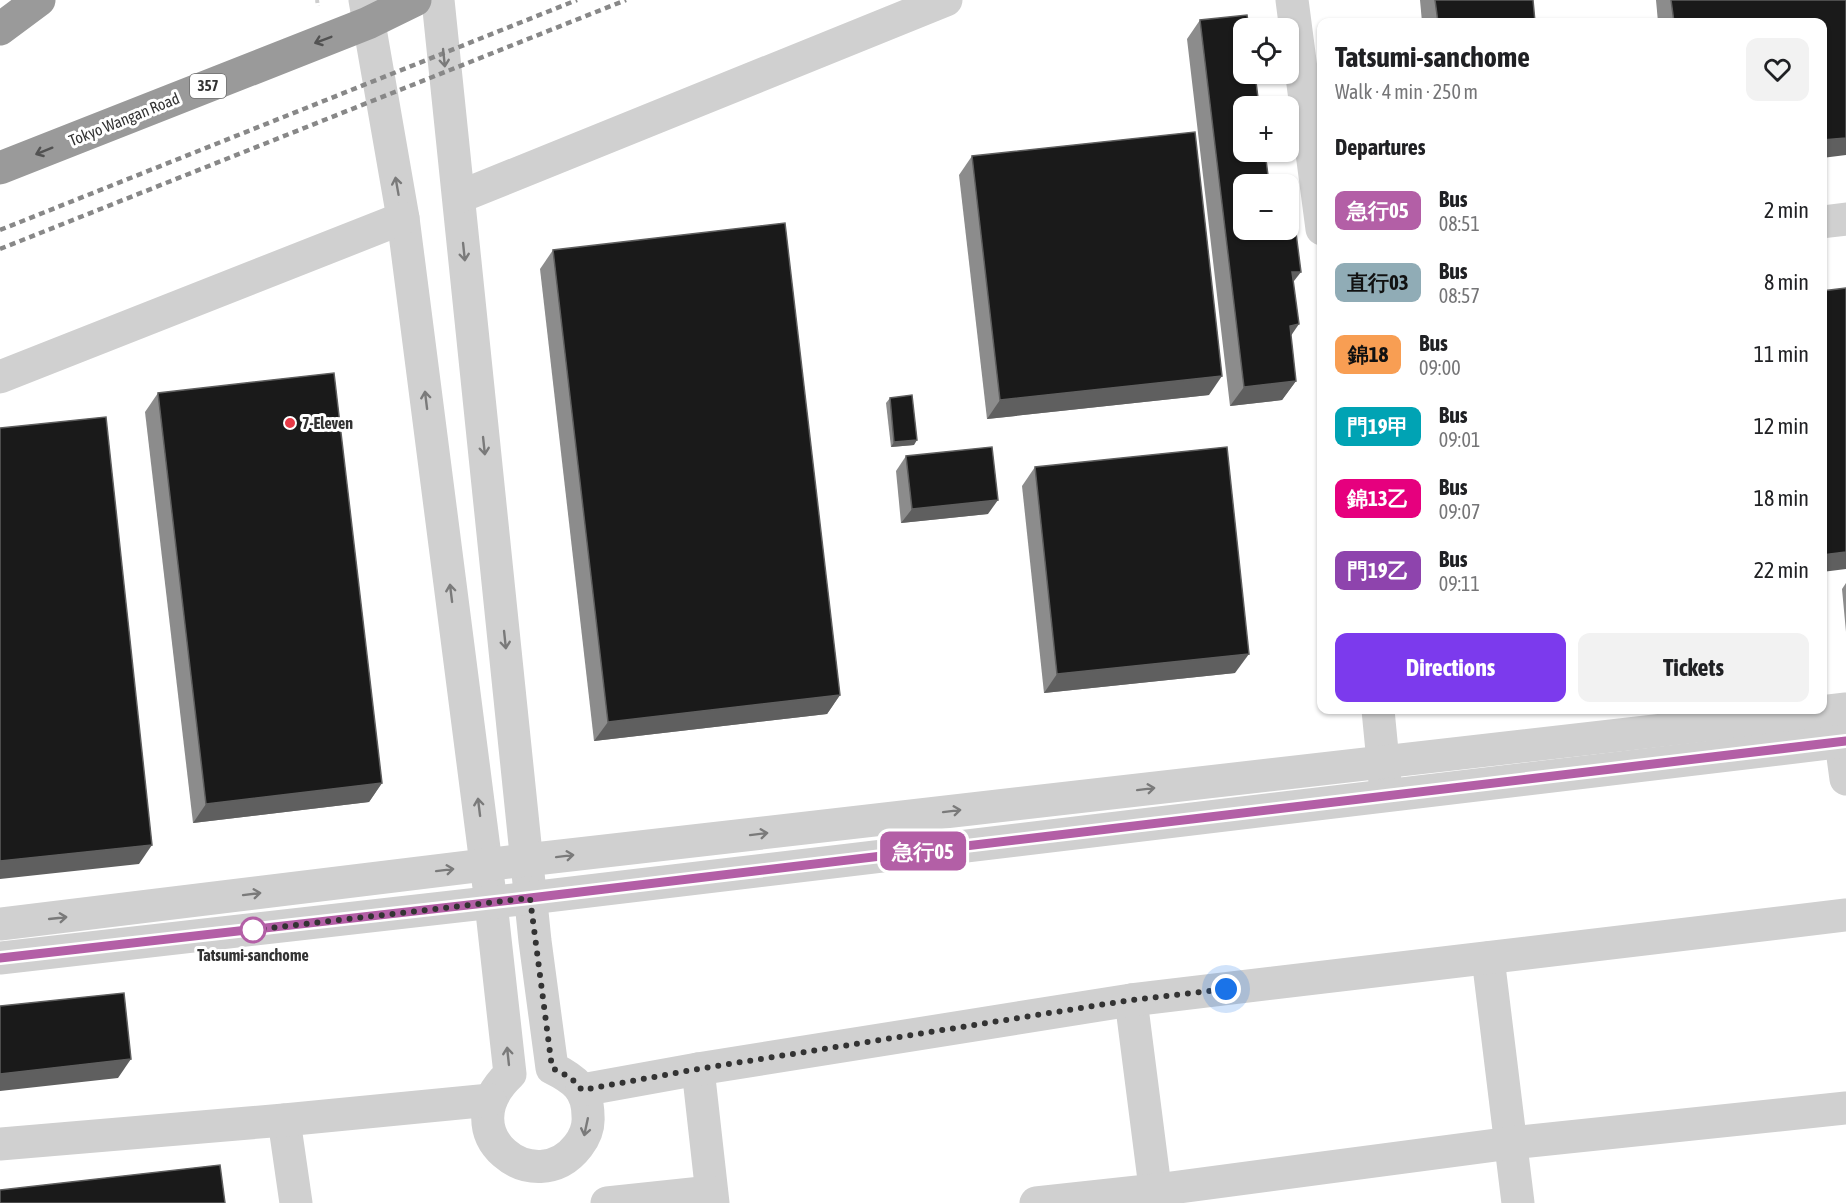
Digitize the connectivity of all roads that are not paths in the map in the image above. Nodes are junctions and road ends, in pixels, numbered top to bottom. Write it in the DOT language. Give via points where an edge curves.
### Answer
graph roads {
  1 [pos="24,0"];
  2 [pos="39,0"];
  3 [pos="415,0"];
  4 [pos="438,0"];
  5 [pos="946,0"];
  6 [pos="1292,0"];
  7 [pos="0,9"];
  8 [pos="366,11"];
  9 [pos="0,29"];
  10 [pos="0,168"];
  11 [pos="1317,191"];
  12 [pos="459,197"];
  13 [pos="403,218"];
  14 [pos="1846,219"];
  15 [pos="1827,221"];
  16 [pos="0,377"];
  17 [pos="1846,709"];
  18 [pos="1827,711"];
  19 [pos="1378,714"];
  20 [pos="1802,714"];
  21 [pos="1844,741"];
  22 [pos="1383,762"];
  23 [pos="1846,779"];
  24 [pos="1386,795"];
  25 [pos="526,860"];
  26 [pos="486,866"];
  27 [pos="530,898"];
  28 [pos="491,903"];
  29 [pos="1846,915"];
  30 [pos="0,924"];
  31 [pos="0,958"];
  32 [pos="1488,958"];
  33 [pos="1131,1000"];
  34 [pos="698,1069"];
  35 [pos="582,1090"];
  36 [pos="490,1100"];
  37 [pos="1846,1108"];
  38 [pos="284,1120"];
  39 [pos="1511,1143"];
  40 [pos="0,1144"];
  41 [pos="1156,1196"];
  42 [pos="712,1198"];
  43 [pos="296,1203"];
  44 [pos="607,1203"];
  45 [pos="1036,1203"];
  46 [pos="1518,1203"];
  1 -- 7 [label="highway"];
  2 -- 9 [label="highway"];
  3 -- 8 [label="highway, Tokyo Wangan Road / 357"];
  4 -- 12 [label="street, one-way"];
  5 -- 12 [label="street"];
  6 -- 11 [label="street"];
  8 -- 10 [label="highway, Tokyo Wangan Road / 357, one-way"];
  13 -- 8 [label="street, one-way"];
  12 -- 25 [label="street, one-way"];
  13 -- 16 [label="street"];
  26 -- 13 [label="street, one-way"];
  14 -- 15 [label="street"];
  17 -- 18 [label="street"];
  19 -- 22 [label="street"];
  20 -- 22 [label="street"];
  21 -- 23 [label="street"];
  21 -- 24 [label="street"];
  22 -- 24 [label="street"];
  25 -- 22 [label="street, one-way"];
  24 -- 27 [label="street"];
  25 -- 26 [label="street"];
  25 -- 27 [label="street"];
  26 -- 28 [label="street"];
  30 -- 26 [label="street, one-way"];
  27 -- 28 [label="street"];
  27 -- 35 [label="street" via="552,1068 571,1078"];
  28 -- 31 [label="street"];
  36 -- 28 [label="street, one-way" via="510,1074"];
  29 -- 32 [label="street"];
  32 -- 33 [label="street"];
  32 -- 39 [label="street"];
  33 -- 34 [label="street"];
  33 -- 41 [label="street"];
  34 -- 35 [label="street"];
  34 -- 42 [label="street"];
  35 -- 36 [label="street, one-way" via="589,1123 584,1139 560,1162 543,1167 511,1159 498,1147 487,1116"];
  36 -- 38 [label="street"];
  37 -- 39 [label="street"];
  38 -- 40 [label="street"];
  38 -- 43 [label="street"];
  39 -- 41 [label="street"];
  39 -- 46 [label="street"];
  41 -- 45 [label="street"];
  42 -- 44 [label="street"];
}
